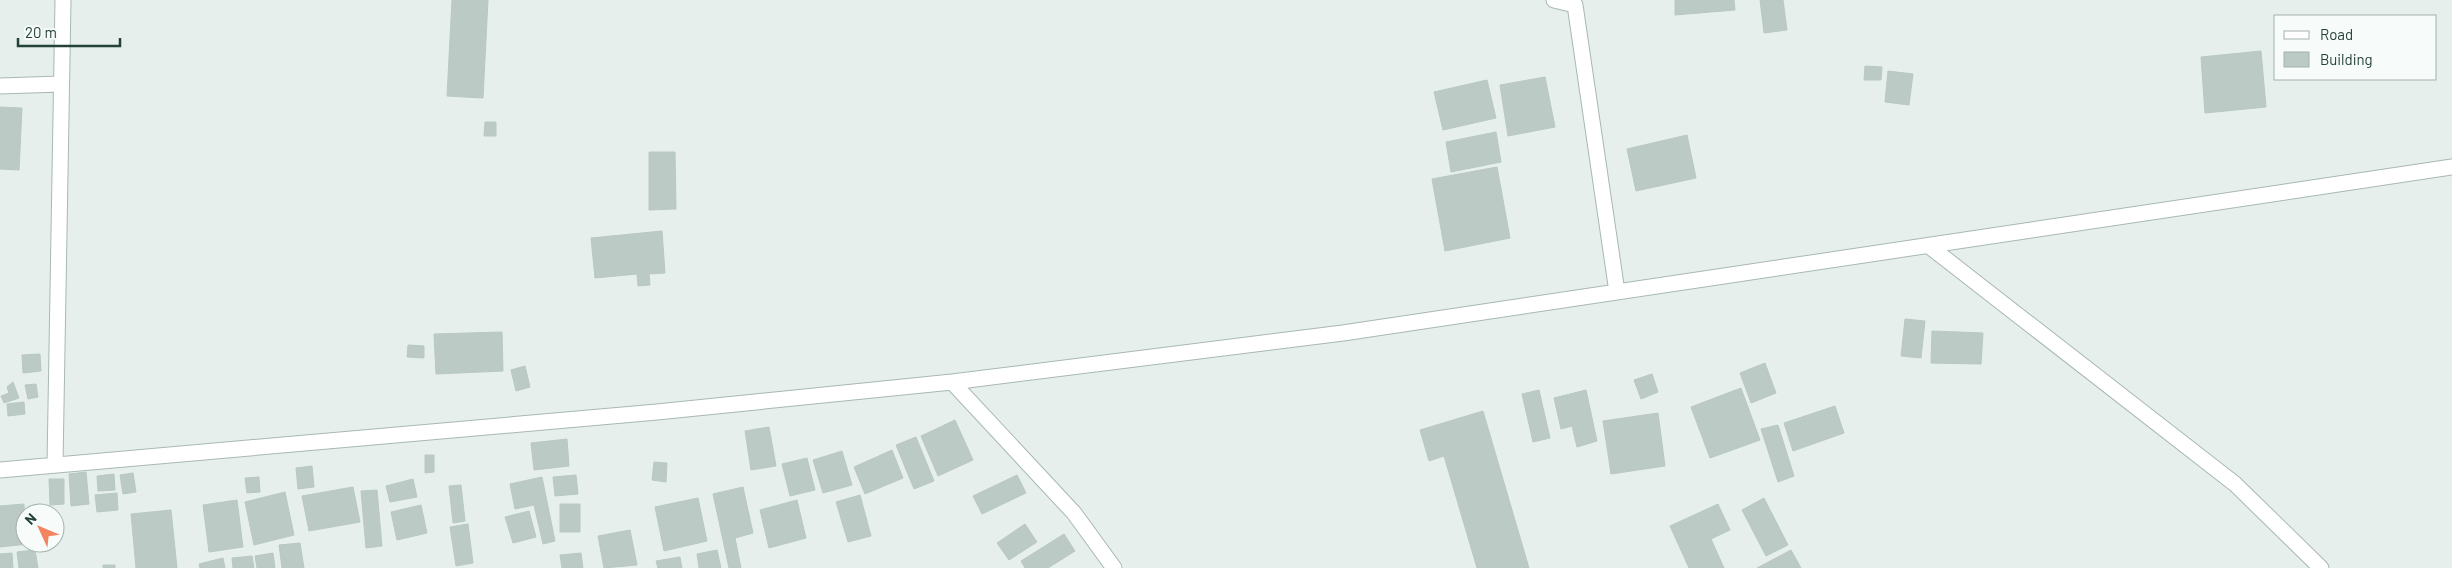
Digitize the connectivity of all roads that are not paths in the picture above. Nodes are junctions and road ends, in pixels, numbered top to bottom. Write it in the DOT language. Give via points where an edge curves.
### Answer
graph roads {
  1 [pos="63,0"];
  2 [pos="1554,0"];
  3 [pos="61,84"];
  4 [pos="0,86"];
  5 [pos="2452,168"];
  6 [pos="1929,246"];
  7 [pos="1616,292"];
  8 [pos="952,382"];
  9 [pos="55,465"];
  10 [pos="0,470"];
  11 [pos="1114,568"];
  12 [pos="2321,568"];
  1 -- 3 [label="street"];
  2 -- 7 [label="street" via="1575,5"];
  3 -- 4 [label="street"];
  3 -- 9 [label="street"];
  5 -- 6 [label="street"];
  6 -- 7 [label="street"];
  6 -- 12 [label="street" via="2235,484"];
  7 -- 8 [label="street" via="1343,333"];
  8 -- 9 [label="street" via="658,412"];
  8 -- 11 [label="street" via="1074,513"];
  9 -- 10 [label="street"];
}
